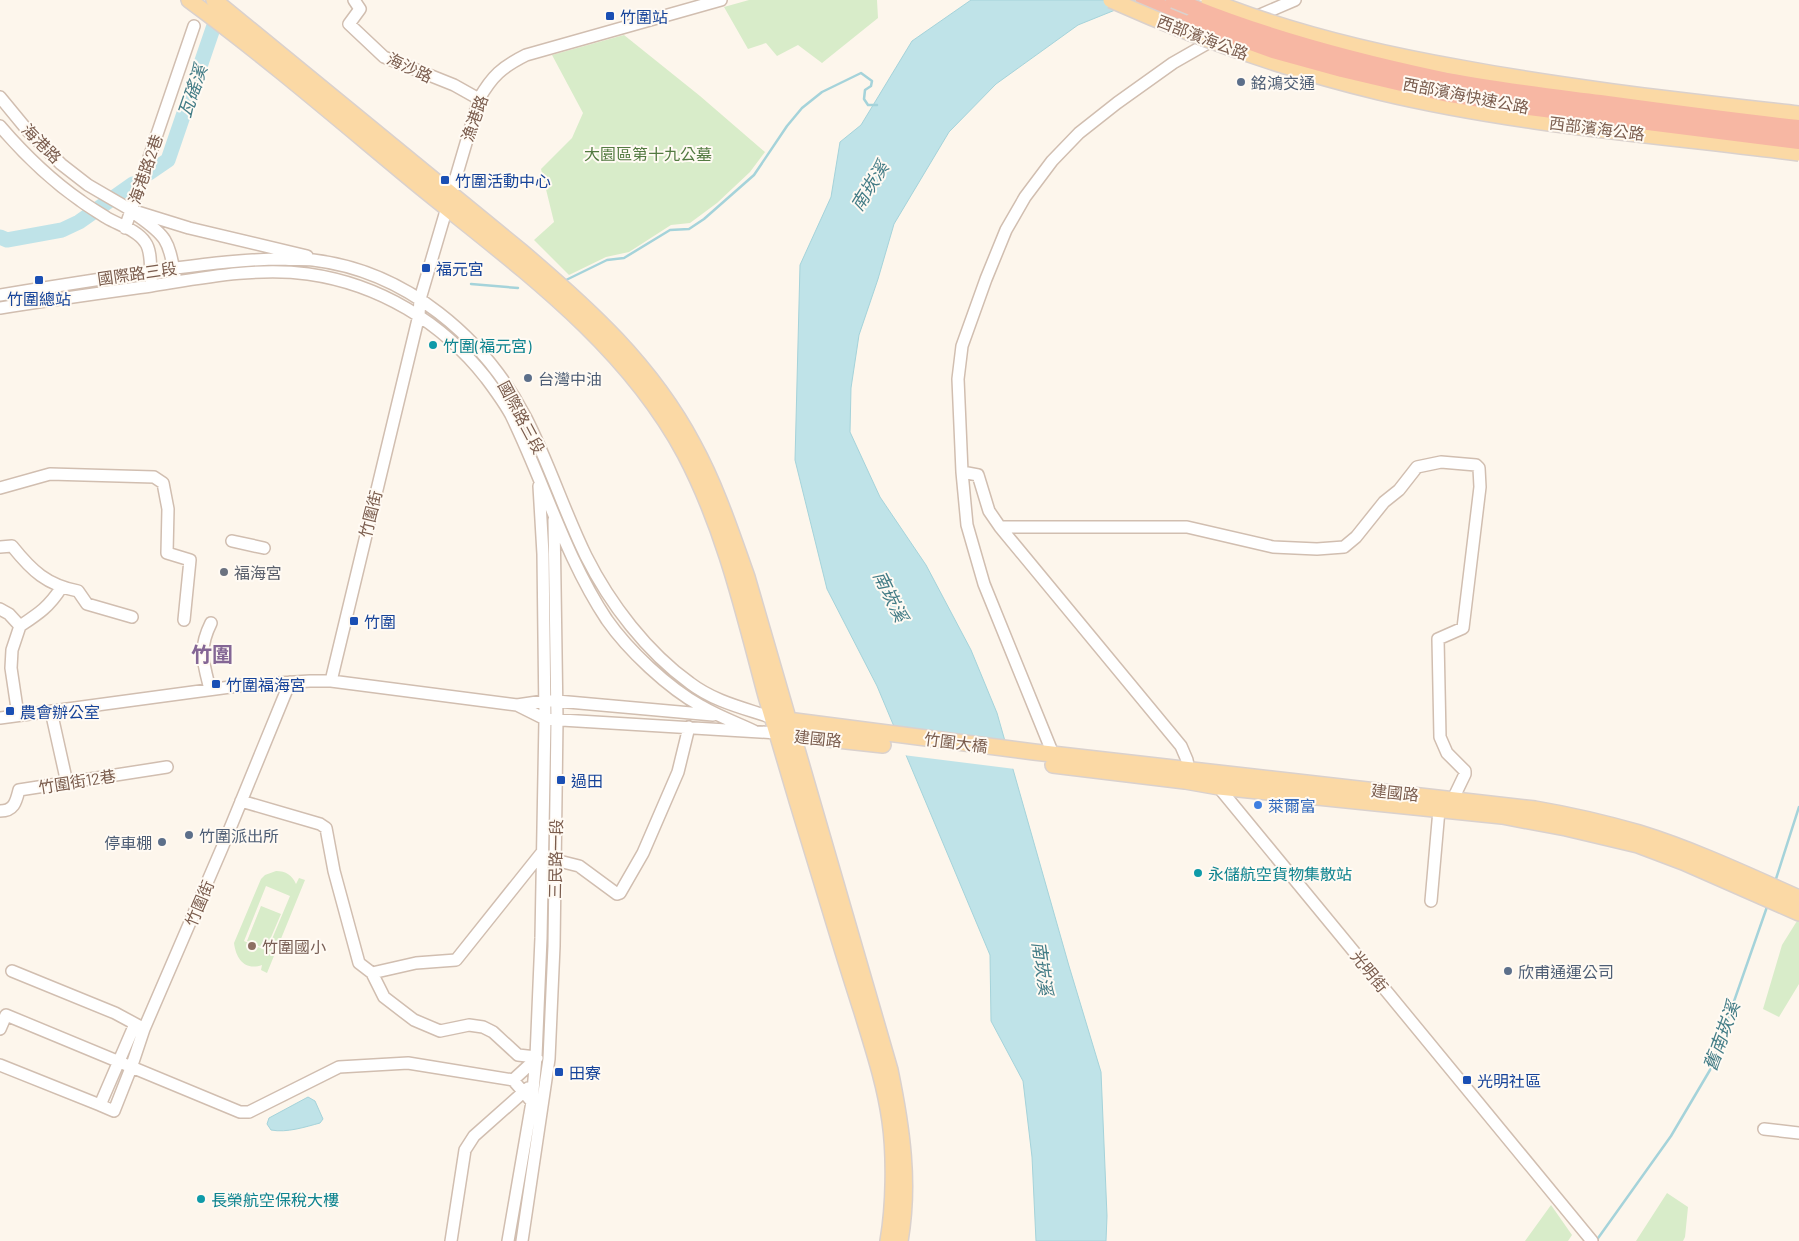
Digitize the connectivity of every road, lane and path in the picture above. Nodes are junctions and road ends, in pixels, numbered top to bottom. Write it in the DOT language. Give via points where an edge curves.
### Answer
graph roads {
  1 [pos="214,0"];
  2 [pos="354,0"];
  3 [pos="721,0"];
  4 [pos="1111,0"];
  5 [pos="1144,0"];
  6 [pos="1174,0"];
  7 [pos="1209,0"];
  8 [pos="1295,0"];
  9 [pos="195,4"];
  10 [pos="233,24"];
  11 [pos="194,26"];
  12 [pos="0,97"];
  13 [pos="478,99"];
  14 [pos="1799,114"];
  15 [pos="0,126"];
  16 [pos="1799,128"];
  17 [pos="1799,141"];
  18 [pos="1799,153"];
  19 [pos="450,193"];
  20 [pos="125,207"];
  21 [pos="446,208"];
  22 [pos="125,228"];
  23 [pos="313,260"];
  24 [pos="173,268"];
  25 [pos="150,272"];
  26 [pos="176,282"];
  27 [pos="152,286"];
  28 [pos="0,295"];
  29 [pos="419,307"];
  30 [pos="0,308"];
  31 [pos="962,472"];
  32 [pos="552,476"];
  33 [pos="538,477"];
  34 [pos="0,488"];
  35 [pos="554,513"];
  36 [pos="1000,527"];
  37 [pos="232,541"];
  38 [pos="0,547"];
  39 [pos="264,548"];
  40 [pos="61,588"];
  41 [pos="0,609"];
  42 [pos="132,617"];
  43 [pos="184,620"];
  44 [pos="210,622"];
  45 [pos="20,626"];
  46 [pos="331,681"];
  47 [pos="290,682"];
  48 [pos="210,689"];
  49 [pos="544,701"];
  50 [pos="557,702"];
  51 [pos="518,705"];
  52 [pos="51,711"];
  53 [pos="18,715"];
  54 [pos="721,716"];
  55 [pos="0,718"];
  56 [pos="545,719"];
  57 [pos="557,720"];
  58 [pos="689,727"];
  59 [pos="782,727"];
  60 [pos="754,731"];
  61 [pos="881,738"];
  62 [pos="1053,754"];
  63 [pos="1035,757"];
  64 [pos="167,767"];
  65 [pos="1189,770"];
  66 [pos="1205,771"];
  67 [pos="67,783"];
  68 [pos="1219,787"];
  69 [pos="1453,799"];
  70 [pos="241,801"];
  71 [pos="1440,810"];
  72 [pos="0,811"];
  73 [pos="543,851"];
  74 [pos="555,860"];
  75 [pos="1747,883"];
  76 [pos="1431,901"];
  77 [pos="1794,905"];
  78 [pos="12,971"];
  79 [pos="372,972"];
  80 [pos="140,1027"];
  81 [pos="0,1029"];
  82 [pos="536,1057"];
  83 [pos="549,1059"];
  84 [pos="118,1063"];
  85 [pos="0,1065"];
  86 [pos="131,1068"];
  87 [pos="513,1080"];
  88 [pos="533,1084"];
  89 [pos="523,1092"];
  90 [pos="532,1102"];
  91 [pos="100,1105"];
  92 [pos="1764,1129"];
  93 [pos="1799,1133"];
  94 [pos="1590,1239"];
  95 [pos="451,1241"];
  96 [pos="508,1241"];
  97 [pos="522,1241"];
  98 [pos="888,1241"];
  99 [pos="900,1241"];
  1 -- 10 [label="main road"];
  2 -- 13 [label="street, 海沙路" via="360,9 349,24 384,56 454,85"];
  3 -- 13 [label="street, 漁港路" via="526,55 502,68"];
  4 -- 18 [label="main road, 西部濱海公路, bridge" via="1248,54 1380,92 1539,120"];
  5 -- 17 [label="highway, 西部濱海快速公路, bridge" via="1273,50 1444,93"];
  6 -- 16 [label="highway, 西部濱海快速公路, bridge" via="1272,36 1440,79"];
  7 -- 14 [label="main road, bridge" via="1311,35 1392,56 1512,78"];
  8 -- 31 [label="street" via="1246,21 1188,54 1117,103 1079,133 1052,161 1025,197 1006,230 962,346 958,379"];
  9 -- 10 [label="main road"];
  10 -- 19 [label="main road"];
  10 -- 21 [label="main road"];
  11 -- 20 [label="street, 海港路2巷"];
  12 -- 20 [label="street, 海港路" via="39,143 62,164 88,185"];
  13 -- 19 [label="street, 漁港路"];
  15 -- 22 [label="street, 海港路" via="31,159 80,200"];
  19 -- 21 [label="street, 漁港路"];
  19 -- 59 [label="main road" via="572,295 612,334 647,374 679,420 709,476 747,577"];
  20 -- 22 [label="street, 海港路2巷"];
  20 -- 23 [label="street" via="188,228 304,254"];
  20 -- 24 [label="street" via="163,236 171,251"];
  21 -- 29 [label="street, 漁港路"];
  21 -- 59 [label="main road" via="514,262 588,328 637,382 670,428 720,535"];
  22 -- 25 [label="street" via="139,235 148,245"];
  23 -- 24 [label="street, 國際路三段" via="257,259"];
  23 -- 29 [label="street, 國際路三段" via="386,280"];
  24 -- 25 [label="street, 國際路三段"];
  24 -- 26 [label="street"];
  25 -- 27 [label="street"];
  25 -- 28 [label="street, 國際路三段"];
  26 -- 27 [label="street, 國際路三段"];
  26 -- 29 [label="street, 國際路三段" via="273,272 306,274 342,281"];
  27 -- 30 [label="street, 國際路三段"];
  29 -- 32 [label="street, 國際路三段" via="447,320 493,366 527,419"];
  29 -- 33 [label="street, 國際路三段" via="472,361 498,394 510,412"];
  29 -- 46 [label="street, 竹圍街"];
  31 -- 36 [label="street" via="978,475 989,511"];
  31 -- 62 [label="street" via="967,525 984,584"];
  32 -- 35 [label="street, 三民路一段"];
  32 -- 59 [label="street, 國際路三段" via="598,578 629,623 650,646 672,669 703,693"];
  33 -- 35 [label="street, 國際路三段"];
  33 -- 49 [label="street, 三民路一段" via="543,554"];
  34 -- 43 [label="street" via="50,474 154,477 163,483 168,509 167,553 190,560"];
  35 -- 50 [label="street, 三民路一段"];
  35 -- 54 [label="street, 國際路三段" via="596,602 621,638 666,681 700,706"];
  36 -- 65 [label="street" via="1181,746"];
  36 -- 69 [label="street" via="1187,527 1273,547 1344,547 1417,467 1441,462 1476,465 1480,487 1463,628 1438,640 1440,737 1447,753 1465,771"];
  37 -- 39 [label="street"];
  38 -- 40 [label="street" via="12,546 28,566"];
  40 -- 42 [label="street" via="78,591 87,604"];
  40 -- 45 [label="street" via="52,603"];
  41 -- 45 [label="street"];
  44 -- 48 [label="street" via="202,651"];
  45 -- 53 [label="street" via="12,650 11,668"];
  46 -- 47 [label="street"];
  46 -- 51 [label="street"];
  47 -- 48 [label="street"];
  47 -- 70 [label="street, 竹圍街"];
  48 -- 52 [label="street"];
  49 -- 50 [label="street"];
  49 -- 51 [label="street"];
  49 -- 56 [label="street, 三民路一段"];
  50 -- 54 [label="street"];
  50 -- 57 [label="street, 三民路一段"];
  51 -- 56 [label="street"];
  52 -- 53 [label="street"];
  52 -- 67 [label="street"];
  53 -- 55 [label="street"];
  54 -- 59 [label="street"];
  54 -- 60 [label="street, 國際路三段"];
  56 -- 57 [label="street, 建國路"];
  56 -- 73 [label="street, 三民路一段"];
  57 -- 58 [label="street, 建國路"];
  57 -- 74 [label="street, 三民路一段"];
  58 -- 60 [label="street, 建國路"];
  58 -- 74 [label="street" via="678,772 643,853 620,893 579,866"];
  59 -- 60 [label="street, 建國路"];
  59 -- 61 [label="main road, 建國路"];
  59 -- 98 [label="main road" via="875,1054 888,1112 892,1180"];
  59 -- 99 [label="main road" via="890,1070 904,1158 905,1190"];
  61 -- 63 [label="main road, 竹圍大橋"];
  62 -- 63 [label="main road, 建國路"];
  62 -- 65 [label="main road, 建國路"];
  63 -- 68 [label="main road, 建國路"];
  64 -- 67 [label="street, 竹圍街12巷"];
  65 -- 66 [label="main road, 建國路"];
  66 -- 68 [label="street, 光明街"];
  66 -- 69 [label="main road, 建國路"];
  67 -- 72 [label="street, 竹圍街12巷" via="19,790 14,806 8,811"];
  68 -- 71 [label="main road, 建國路"];
  68 -- 94 [label="street, 光明街"];
  69 -- 75 [label="main road, 建國路" via="1535,809 1601,823 1663,842"];
  70 -- 79 [label="street" via="326,828 359,963"];
  70 -- 80 [label="street, 竹圍街" via="202,896"];
  71 -- 75 [label="main road, 建國路" via="1532,821 1638,845"];
  71 -- 76 [label="street"];
  73 -- 79 [label="street" via="456,960 416,963"];
  73 -- 82 [label="street, 三民路一段"];
  74 -- 83 [label="street, 三民路一段"];
  75 -- 77 [label="main road"];
  78 -- 80 [label="street" via="115,1013"];
  79 -- 82 [label="street" via="384,997 414,1020 440,1031 469,1025 483,1027 518,1054"];
  80 -- 84 [label="street"];
  80 -- 86 [label="street, 竹圍街"];
  81 -- 84 [label="street" via="6,1015"];
  82 -- 83 [label="street"];
  82 -- 87 [label="street"];
  82 -- 88 [label="street, 三民路一段"];
  83 -- 97 [label="street, 三民路一段"];
  84 -- 86 [label="street"];
  84 -- 91 [label="street"];
  85 -- 91 [label="street"];
  86 -- 87 [label="street" via="240,1112 249,1112 338,1066 408,1063"];
  86 -- 91 [label="street, 竹圍街" via="114,1111"];
  87 -- 89 [label="street"];
  88 -- 89 [label="street"];
  88 -- 90 [label="street, 三民路一段"];
  89 -- 90 [label="street"];
  89 -- 95 [label="street" via="474,1136 465,1150"];
  90 -- 96 [label="street, 三民路一段"];
  92 -- 93 [label="street"];
}
